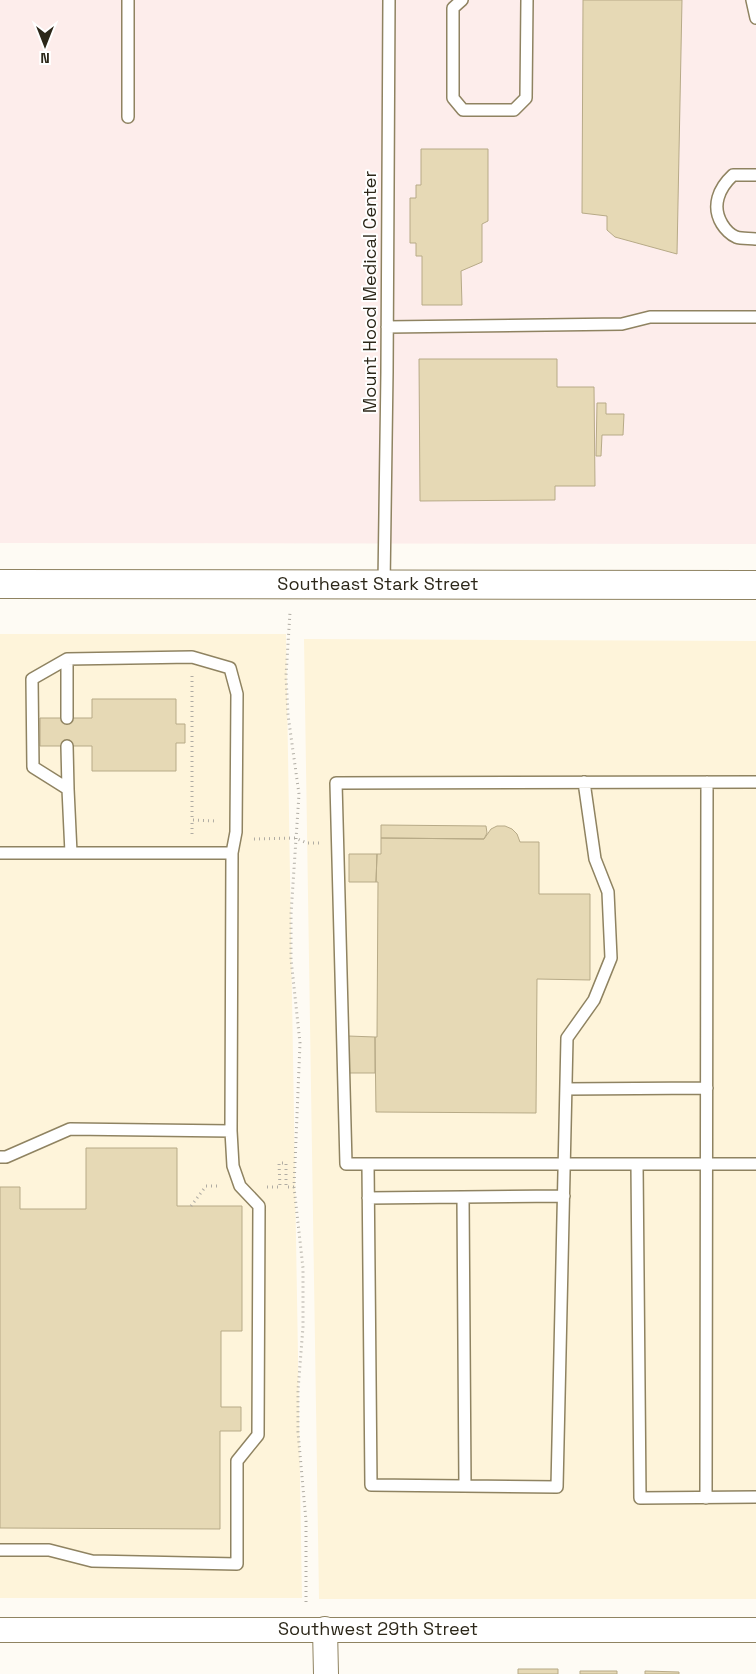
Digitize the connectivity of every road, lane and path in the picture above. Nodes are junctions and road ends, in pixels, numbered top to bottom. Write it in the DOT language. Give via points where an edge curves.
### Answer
graph roads {
  1 [pos="128,0"];
  2 [pos="389,0"];
  3 [pos="462,0"];
  4 [pos="527,0"];
  5 [pos="752,0"];
  6 [pos="756,18"];
  7 [pos="128,117"];
  8 [pos="756,175"];
  9 [pos="756,239"];
  10 [pos="756,318"];
  11 [pos="387,327"];
  12 [pos="0,584"];
  13 [pos="292,584"];
  14 [pos="384,584"];
  15 [pos="756,585"];
  16 [pos="192,657"];
  17 [pos="66,659"];
  18 [pos="67,718"];
  19 [pos="67,746"];
  20 [pos="584,782"];
  21 [pos="708,782"];
  22 [pos="756,782"];
  23 [pos="68,789"];
  24 [pos="192,820"];
  25 [pos="295,838"];
  26 [pos="337,843"];
  27 [pos="0,853"];
  28 [pos="71,853"];
  29 [pos="232,853"];
  30 [pos="707,1088"];
  31 [pos="566,1089"];
  32 [pos="232,1131"];
  33 [pos="0,1158"];
  34 [pos="368,1164"];
  35 [pos="565,1164"];
  36 [pos="637,1164"];
  37 [pos="707,1164"];
  38 [pos="756,1164"];
  39 [pos="240,1186"];
  40 [pos="294,1187"];
  41 [pos="564,1196"];
  42 [pos="463,1197"];
  43 [pos="368,1198"];
  44 [pos="191,1206"];
  45 [pos="465,1486"];
  46 [pos="756,1497"];
  47 [pos="706,1498"];
  48 [pos="0,1550"];
  49 [pos="314,1605"];
  50 [pos="325,1629"];
  51 [pos="0,1630"];
  52 [pos="756,1630"];
  53 [pos="326,1674"];
  1 -- 7 [label="lane"];
  2 -- 11 [label="lane, Mount Hood Medical Center"];
  3 -- 4 [label="lane" via="453,8 453,98 463,110 514,110 526,98"];
  5 -- 6 [label="lane"];
  8 -- 9 [label="lane" via="733,175 718,195 717,207 726,230 736,237"];
  10 -- 11 [label="lane" via="650,317 614,325"];
  11 -- 14 [label="lane, Mount Hood Medical Center"];
  12 -- 13 [label="main road, Southeast Stark Street"];
  13 -- 14 [label="main road, Southeast Stark Street"];
  13 -- 25 [label="path" via="286,676 299,794"];
  14 -- 15 [label="main road, Southeast Stark Street"];
  16 -- 17 [label="lane"];
  16 -- 24 [label="path"];
  16 -- 29 [label="lane" via="230,668 237,694 236,832"];
  17 -- 18 [label="lane"];
  17 -- 23 [label="lane" via="32,678 33,767"];
  19 -- 23 [label="lane"];
  20 -- 21 [label="lane"];
  20 -- 26 [label="lane" via="336,783"];
  20 -- 31 [label="lane" via="595,859 608,892 611,958 594,1000 567,1038"];
  21 -- 22 [label="lane"];
  21 -- 30 [label="lane"];
  23 -- 28 [label="lane"];
  25 -- 26 [label="path" via="307,843"];
  25 -- 40 [label="path" via="290,959 300,1043"];
  26 -- 34 [label="lane" via="346,1164"];
  27 -- 28 [label="lane"];
  28 -- 29 [label="lane"];
  29 -- 32 [label="lane"];
  30 -- 31 [label="lane"];
  30 -- 37 [label="lane"];
  31 -- 35 [label="lane"];
  32 -- 33 [label="lane" via="70,1129"];
  32 -- 39 [label="lane" via="233,1166"];
  34 -- 35 [label="lane"];
  34 -- 43 [label="lane"];
  35 -- 36 [label="lane"];
  35 -- 41 [label="lane"];
  36 -- 37 [label="lane"];
  36 -- 47 [label="lane" via="640,1498"];
  37 -- 38 [label="lane"];
  37 -- 47 [label="lane"];
  39 -- 40 [label="path" via="280,1187 279,1163 286,1163 286,1187"];
  39 -- 44 [label="path" via="206,1186"];
  39 -- 48 [label="lane" via="259,1206 258,1435 238,1461 237,1564 92,1561 49,1550"];
  40 -- 49 [label="path" via="303,1268 298,1432 306,1522 306,1605"];
  41 -- 42 [label="lane"];
  41 -- 45 [label="lane" via="557,1487"];
  42 -- 43 [label="lane"];
  42 -- 45 [label="lane"];
  43 -- 45 [label="lane" via="371,1485"];
  46 -- 47 [label="lane"];
  50 -- 51 [label="street, Southwest 29th Street"];
  50 -- 52 [label="street, Southwest 29th Street"];
  50 -- 53 [label="street"];
}
